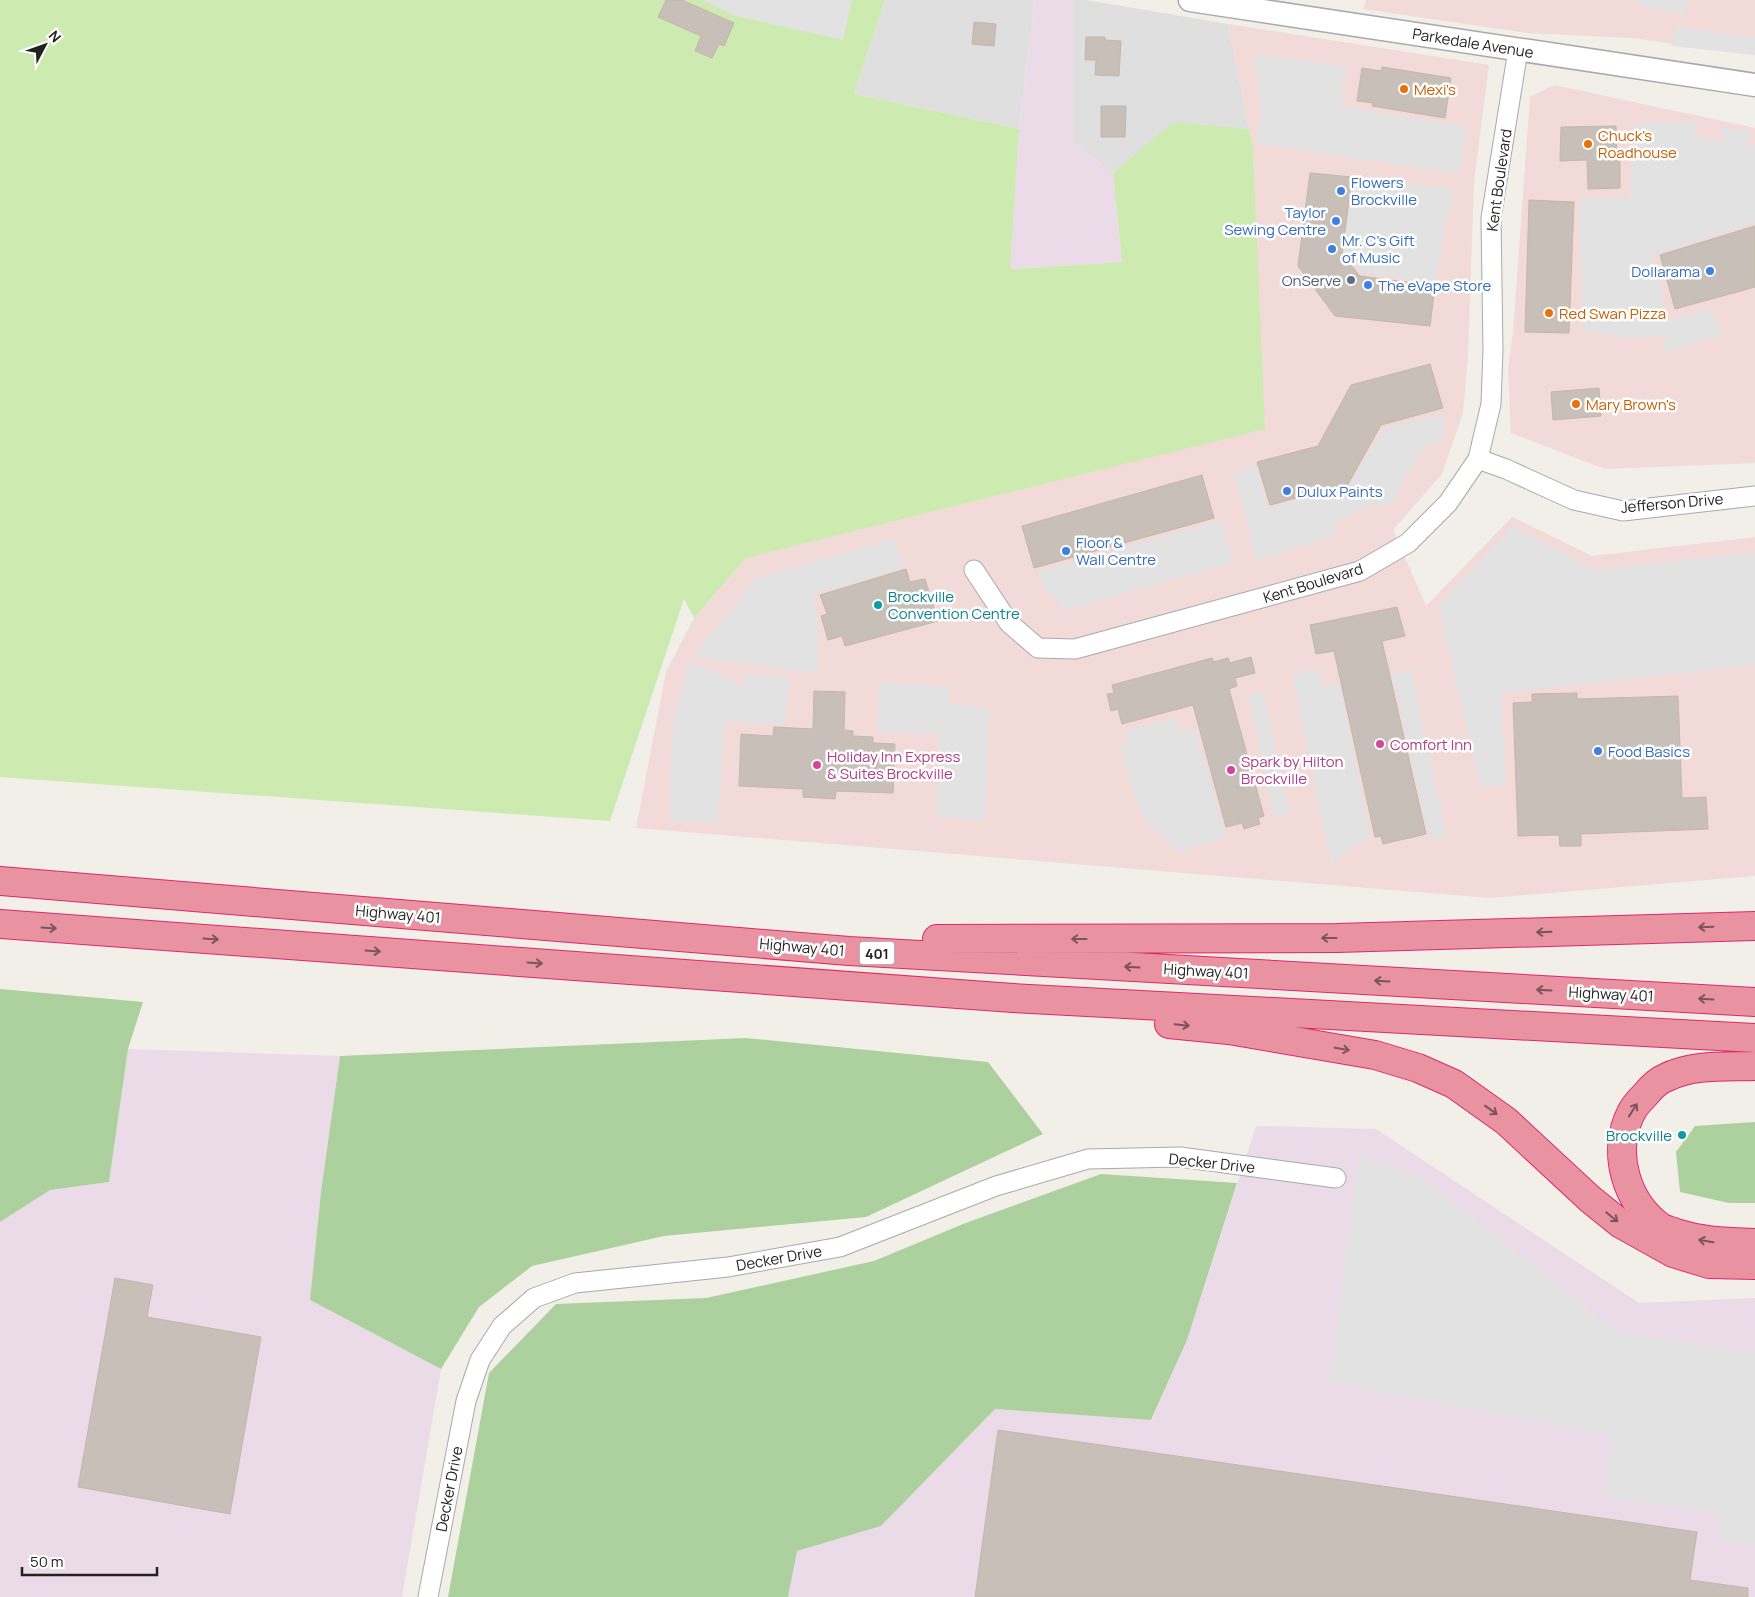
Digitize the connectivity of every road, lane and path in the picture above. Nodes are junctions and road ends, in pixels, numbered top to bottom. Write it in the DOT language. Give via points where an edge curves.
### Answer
graph roads {
  1 [pos="1190,0"];
  2 [pos="1518,50"];
  3 [pos="1755,85"];
  4 [pos="1478,459"];
  5 [pos="1755,496"];
  6 [pos="974,570"];
  7 [pos="0,881"];
  8 [pos="0,924"];
  9 [pos="1755,926"];
  10 [pos="849,951"];
  11 [pos="1013,998"];
  12 [pos="1755,1002"];
  13 [pos="1755,1038"];
  14 [pos="1755,1066"];
  15 [pos="1336,1178"];
  16 [pos="1755,1243"];
  17 [pos="1755,1265"];
  18 [pos="428,1597"];
  1 -- 2 [label="street, Parkedale Avenue"];
  2 -- 3 [label="street, Parkedale Avenue"];
  2 -- 4 [label="street, Kent Boulevard" via="1491,218 1491,404"];
  4 -- 5 [label="street, Jefferson Drive" via="1574,500 1623,511"];
  4 -- 6 [label="street, Kent Boulevard" via="1448,503 1408,543 1360,571 1075,649 1038,648 1010,623"];
  7 -- 10 [label="highway, Highway 401 / 401"];
  8 -- 11 [label="highway, 401, one-way"];
  9 -- 10 [label="highway, one-way" via="1337,938 921,939"];
  12 -- 10 [label="highway, Highway 401 / 401, one-way"];
  11 -- 13 [label="highway, 401"];
  11 -- 17 [label="highway, one-way" via="1054,1012 1229,1030 1375,1055 1418,1068 1454,1084 1506,1121 1621,1224 1673,1253 1709,1264"];
  16 -- 14 [label="highway, one-way" via="1708,1242 1663,1229 1639,1206 1623,1170 1622,1152 1631,1112 1663,1078 1706,1067"];
  15 -- 18 [label="street, Decker Drive" via="1180,1157 1088,1159 996,1186 840,1247 728,1267 575,1283 534,1298 502,1326 480,1360 466,1401"];
}
